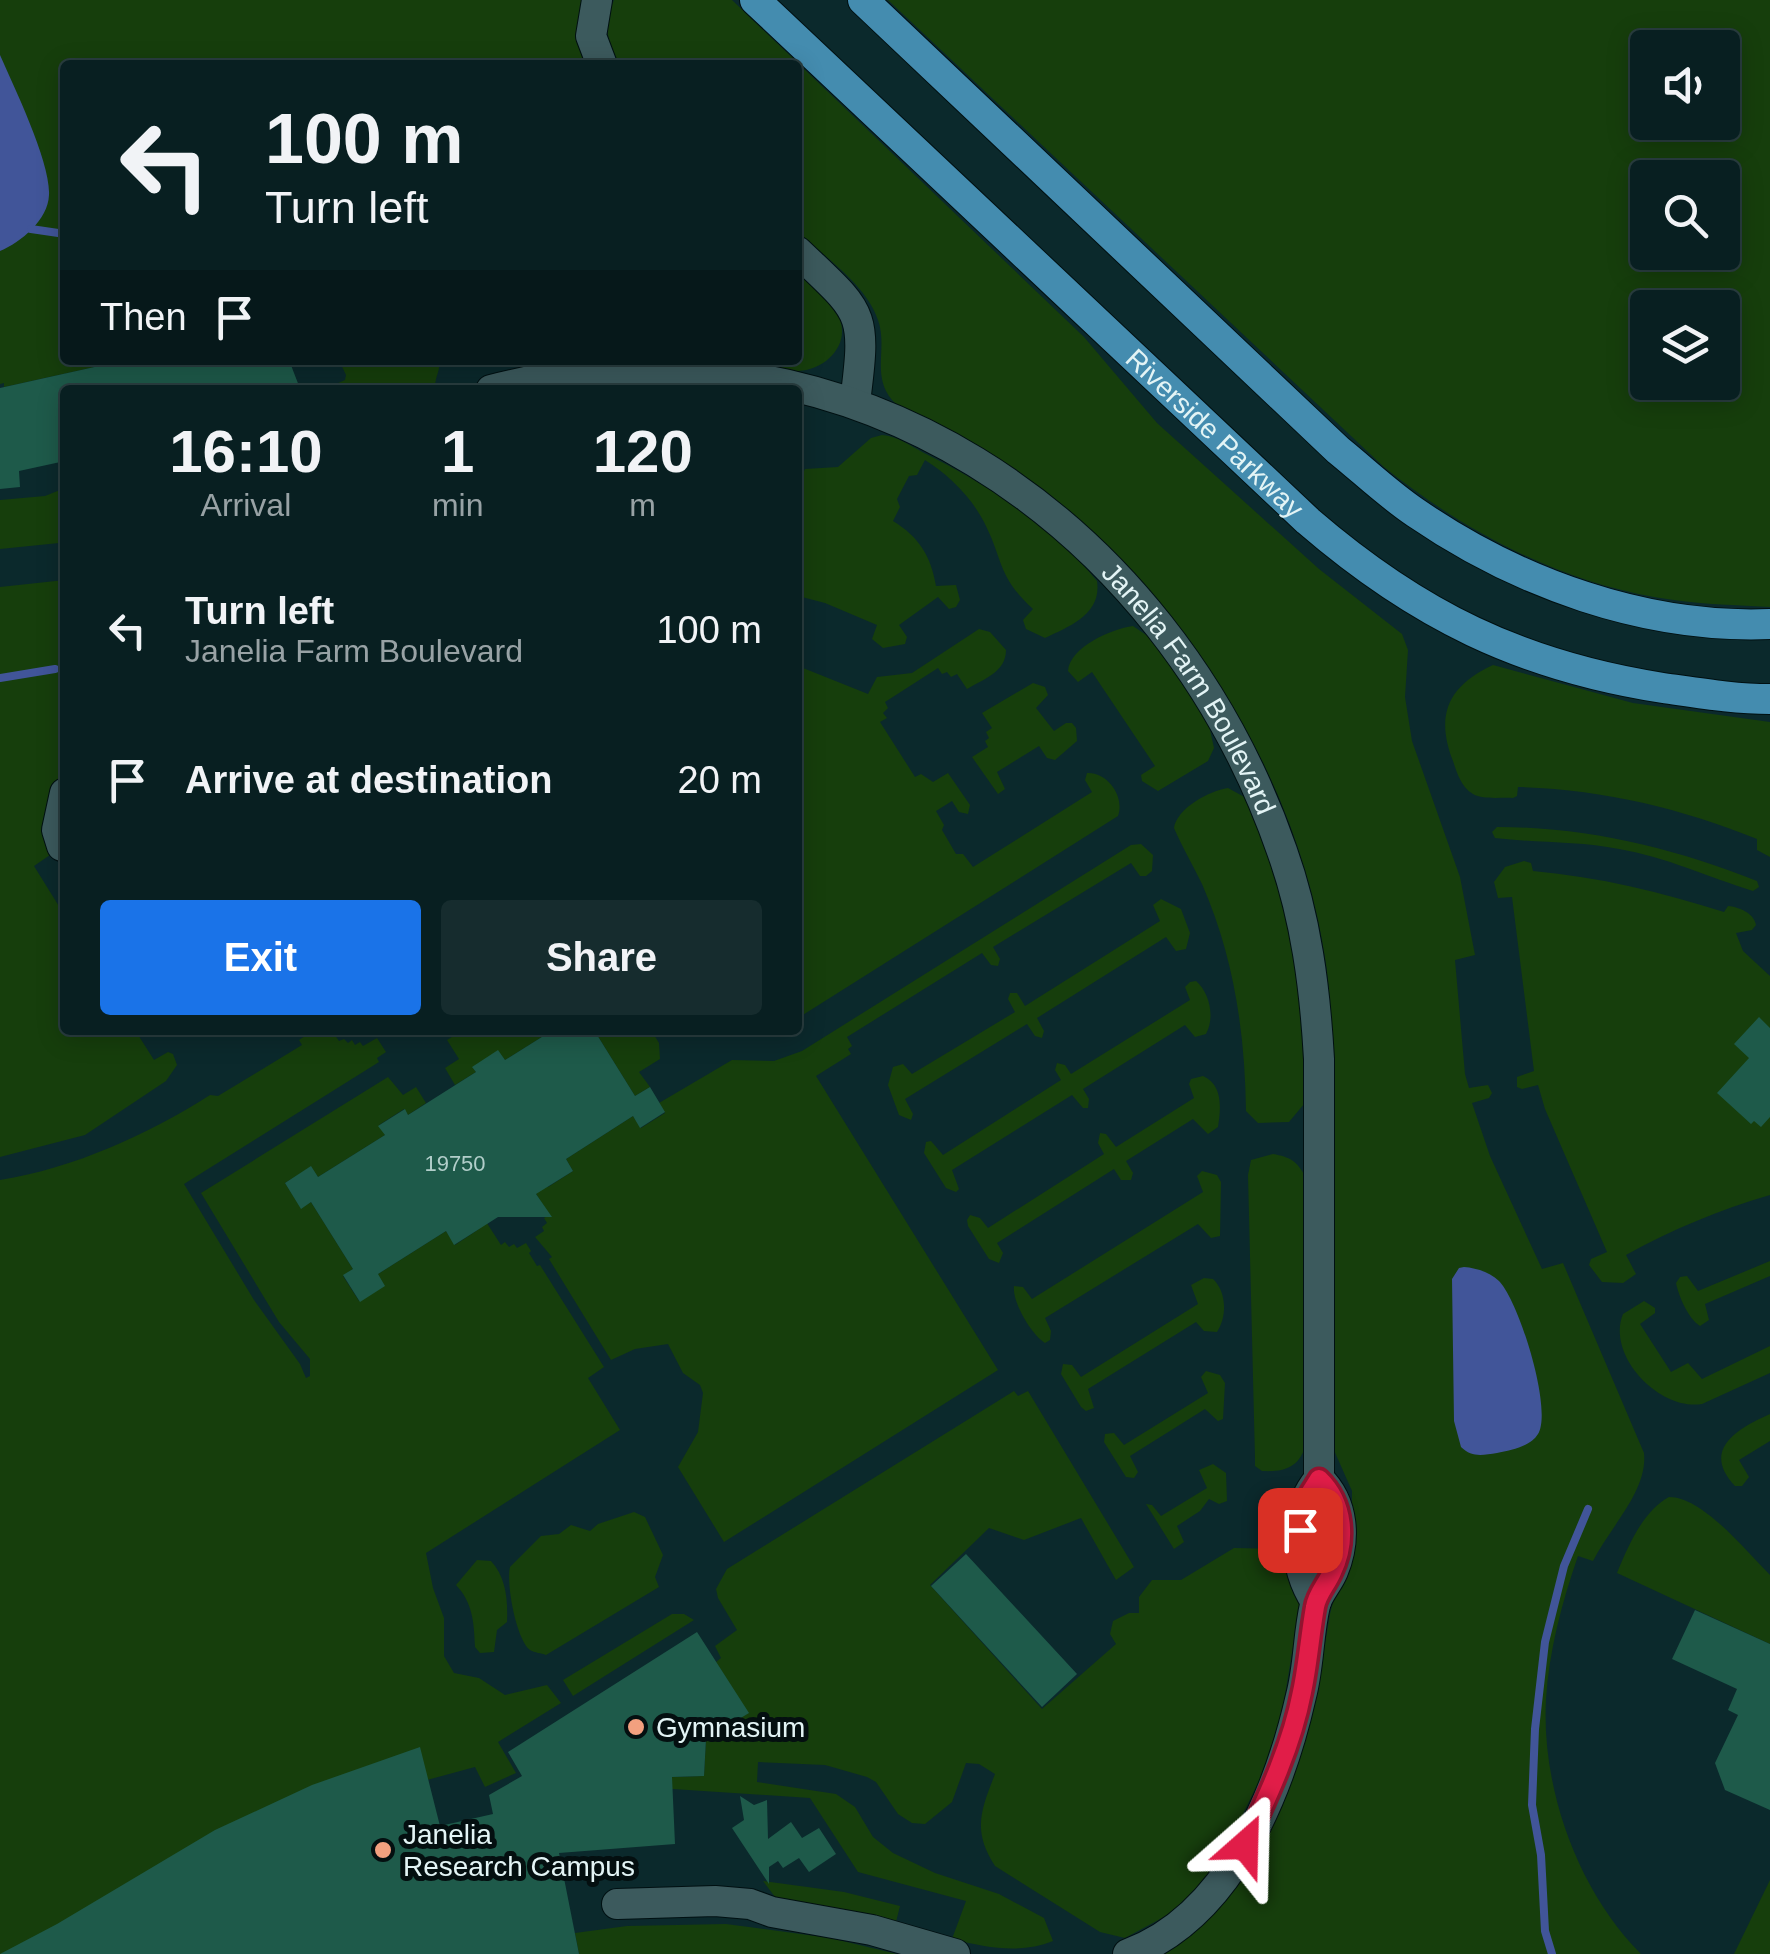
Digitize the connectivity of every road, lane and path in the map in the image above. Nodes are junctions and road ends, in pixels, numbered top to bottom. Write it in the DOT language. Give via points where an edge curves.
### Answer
graph roads {
  1 [pos="597,0"];
  2 [pos="754,0"];
  3 [pos="864,0"];
  4 [pos="600,60"];
  5 [pos="802,256"];
  6 [pos="512,385"];
  7 [pos="787,385"];
  8 [pos="802,389"];
  9 [pos="855,402"];
  10 [pos="1770,624"];
  11 [pos="1770,699"];
  12 [pos="616,1904"];
  13 [pos="955,1954"];
  14 [pos="1128,1954"];
  1 -- 4 [label="street" via="591,36"];
  2 -- 11 [label="main road, Riverside Parkway" via="1308,521 1404,595 1456,626 1570,668 1723,697"];
  3 -- 10 [label="main road" via="1338,450 1412,510 1488,558 1567,590 1673,618"];
  5 -- 9 [label="street" via="855,311 861,328"];
  6 -- 7 [label="street, Janelia Farm Boulevard" via="654,368"];
  8 -- 9 [label="street, Janelia Farm Boulevard"];
  9 -- 14 [label="street, Janelia Farm Boulevard" via="966,456 1043,509 1136,598 1202,686 1265,806 1294,890 1316,1002 1319,1479 1302,1506 1299,1568 1316,1602 1302,1696 1281,1762 1227,1877 1171,1930"];
  12 -- 13 [label="street" via="750,1904"];
}
